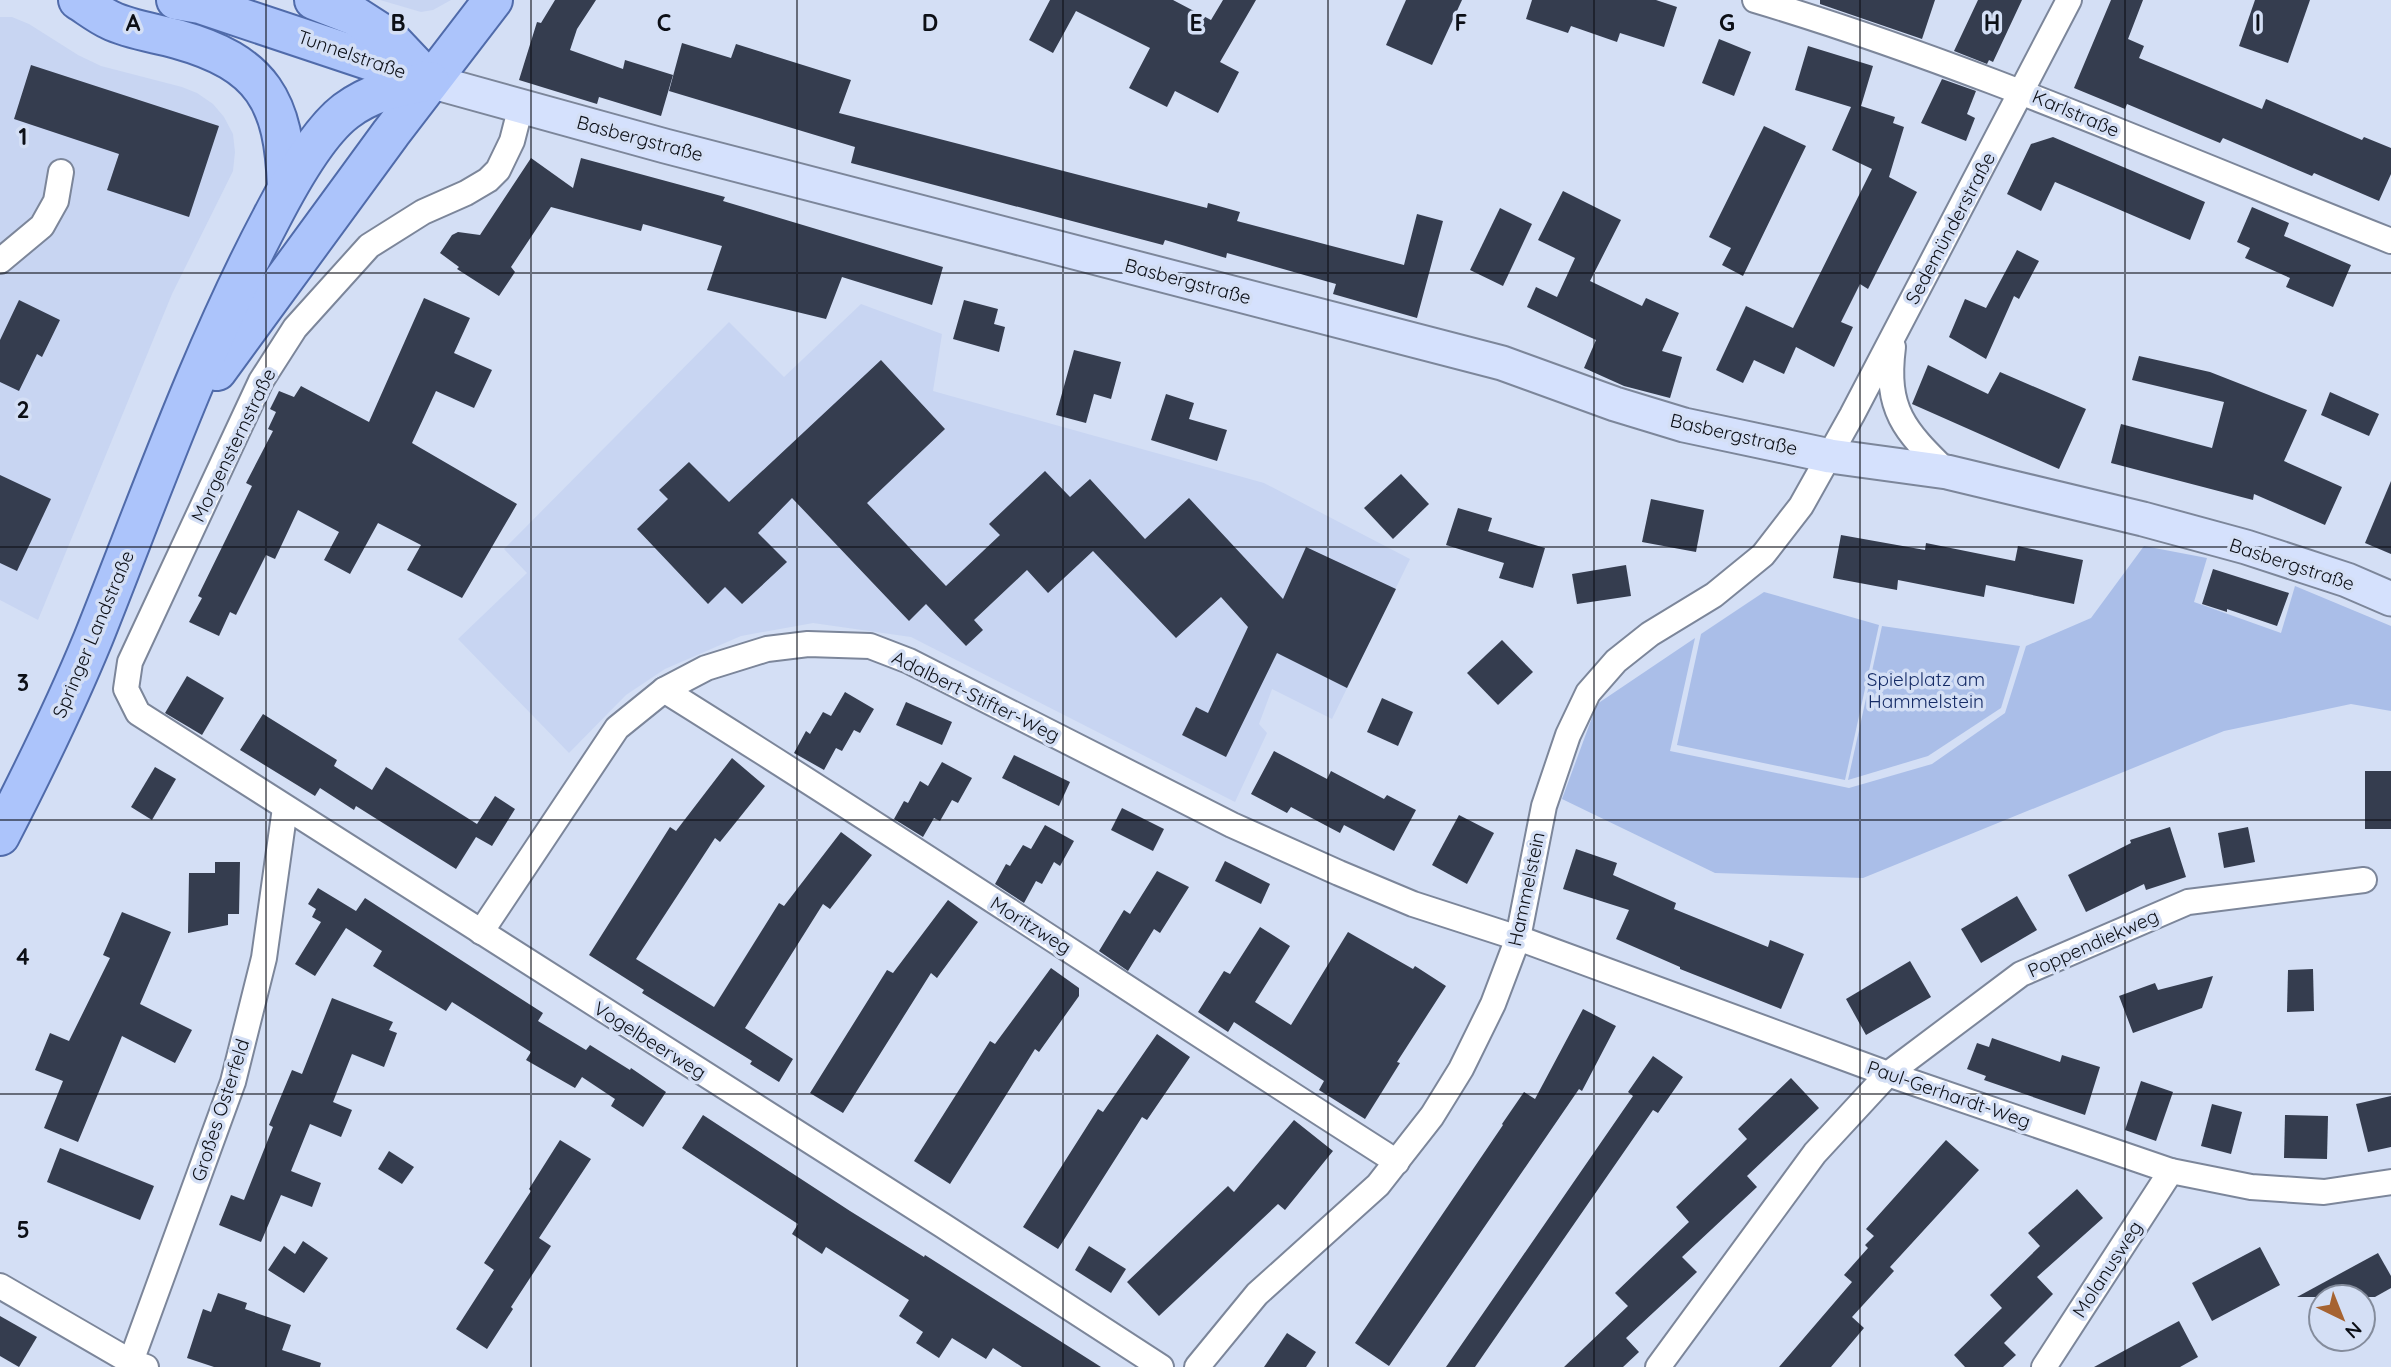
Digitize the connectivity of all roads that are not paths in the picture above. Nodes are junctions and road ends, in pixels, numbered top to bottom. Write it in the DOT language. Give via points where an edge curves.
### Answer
graph roads {
  1 [pos="78,0"];
  2 [pos="176,0"];
  3 [pos="314,0"];
  4 [pos="493,0"];
  5 [pos="1755,0"];
  6 [pos="2069,0"];
  7 [pos="430,81"];
  8 [pos="2023,91"];
  9 [pos="521,106"];
  10 [pos="61,172"];
  11 [pos="287,187"];
  12 [pos="2391,241"];
  13 [pos="0,261"];
  14 [pos="1894,332"];
  15 [pos="177,427"];
  16 [pos="1830,456"];
  17 [pos="1947,472"];
  18 [pos="2391,599"];
  19 [pos="664,690"];
  20 [pos="138,713"];
  21 [pos="285,808"];
  22 [pos="0,836"];
  23 [pos="2364,880"];
  24 [pos="481,932"];
  25 [pos="1518,938"];
  26 [pos="1888,1074"];
  27 [pos="1397,1162"];
  28 [pos="2171,1171"];
  29 [pos="2391,1182"];
  30 [pos="0,1286"];
  31 [pos="135,1365"];
  32 [pos="1161,1367"];
  33 [pos="1197,1367"];
  34 [pos="1658,1367"];
  35 [pos="2044,1367"];
  1 -- 11 [label="main road" via="111,21 204,46 236,62 274,105 286,151"];
  2 -- 7 [label="main road, Tunnelstraße"];
  3 -- 7 [label="main road, Tunnelstraße" via="355,16 389,38"];
  4 -- 7 [label="main road"];
  5 -- 8 [label="street, Karlstraße"];
  6 -- 8 [label="street, Sedemünderstraße"];
  7 -- 9 [label="main road, Basbergstraße"];
  7 -- 11 [label="main road, Springer Landstraße" via="385,89 346,111 326,131"];
  7 -- 15 [label="main road, Springer Landstraße"];
  8 -- 12 [label="street, Karlstraße"];
  8 -- 14 [label="street, Sedemünderstraße"];
  9 -- 16 [label="main road, Basbergstraße" via="1502,363 1684,425"];
  9 -- 20 [label="street, Morgensternstraße" via="512,141 493,175 369,246 295,328 261,381 130,663 126,689"];
  10 -- 13 [label="street" via="56,201 42,226"];
  11 -- 15 [label="main road, Springer Landstraße" via="241,275"];
  14 -- 16 [label="street, Sedemünderstraße"];
  14 -- 17 [label="street" via="1889,375 1895,410 1919,445"];
  15 -- 22 [label="main road, Springer Landstraße" via="91,643"];
  16 -- 17 [label="main road, Basbergstraße"];
  16 -- 25 [label="street, Hammelstein" via="1801,506 1763,555 1714,595 1624,654 1588,694 1568,735 1544,806"];
  17 -- 18 [label="main road, Basbergstraße" via="2246,547"];
  19 -- 24 [label="street, Adalbert-Stifter-Weg" via="617,728"];
  19 -- 25 [label="street, Adalbert-Stifter-Weg" via="706,668 767,649 808,644 870,646 909,661 1244,831 1413,904"];
  19 -- 27 [label="street, Moritzweg"];
  20 -- 21 [label="street, Vogelbeerweg"];
  21 -- 24 [label="street, Vogelbeerweg"];
  21 -- 31 [label="street, Großes Osterfeld" via="264,958 233,1082"];
  23 -- 26 [label="street, Poppendiekweg" via="2188,902 2021,974"];
  24 -- 32 [label="street, Vogelbeerweg"];
  25 -- 26 [label="street, Paul-Gerhardt-Weg"];
  25 -- 27 [label="street, Hammelstein" via="1461,1069"];
  26 -- 28 [label="street, Paul-Gerhardt-Weg"];
  26 -- 34 [label="street, Poppendiekweg" via="1815,1153"];
  27 -- 33 [label="street, Hammelstein" via="1342,1219 1257,1294"];
  28 -- 29 [label="street, Paul-Gerhardt-Weg" via="2251,1187 2324,1192"];
  28 -- 35 [label="street, Molanusweg"];
  30 -- 31 [label="street, Großes Osterfeld"];
}
